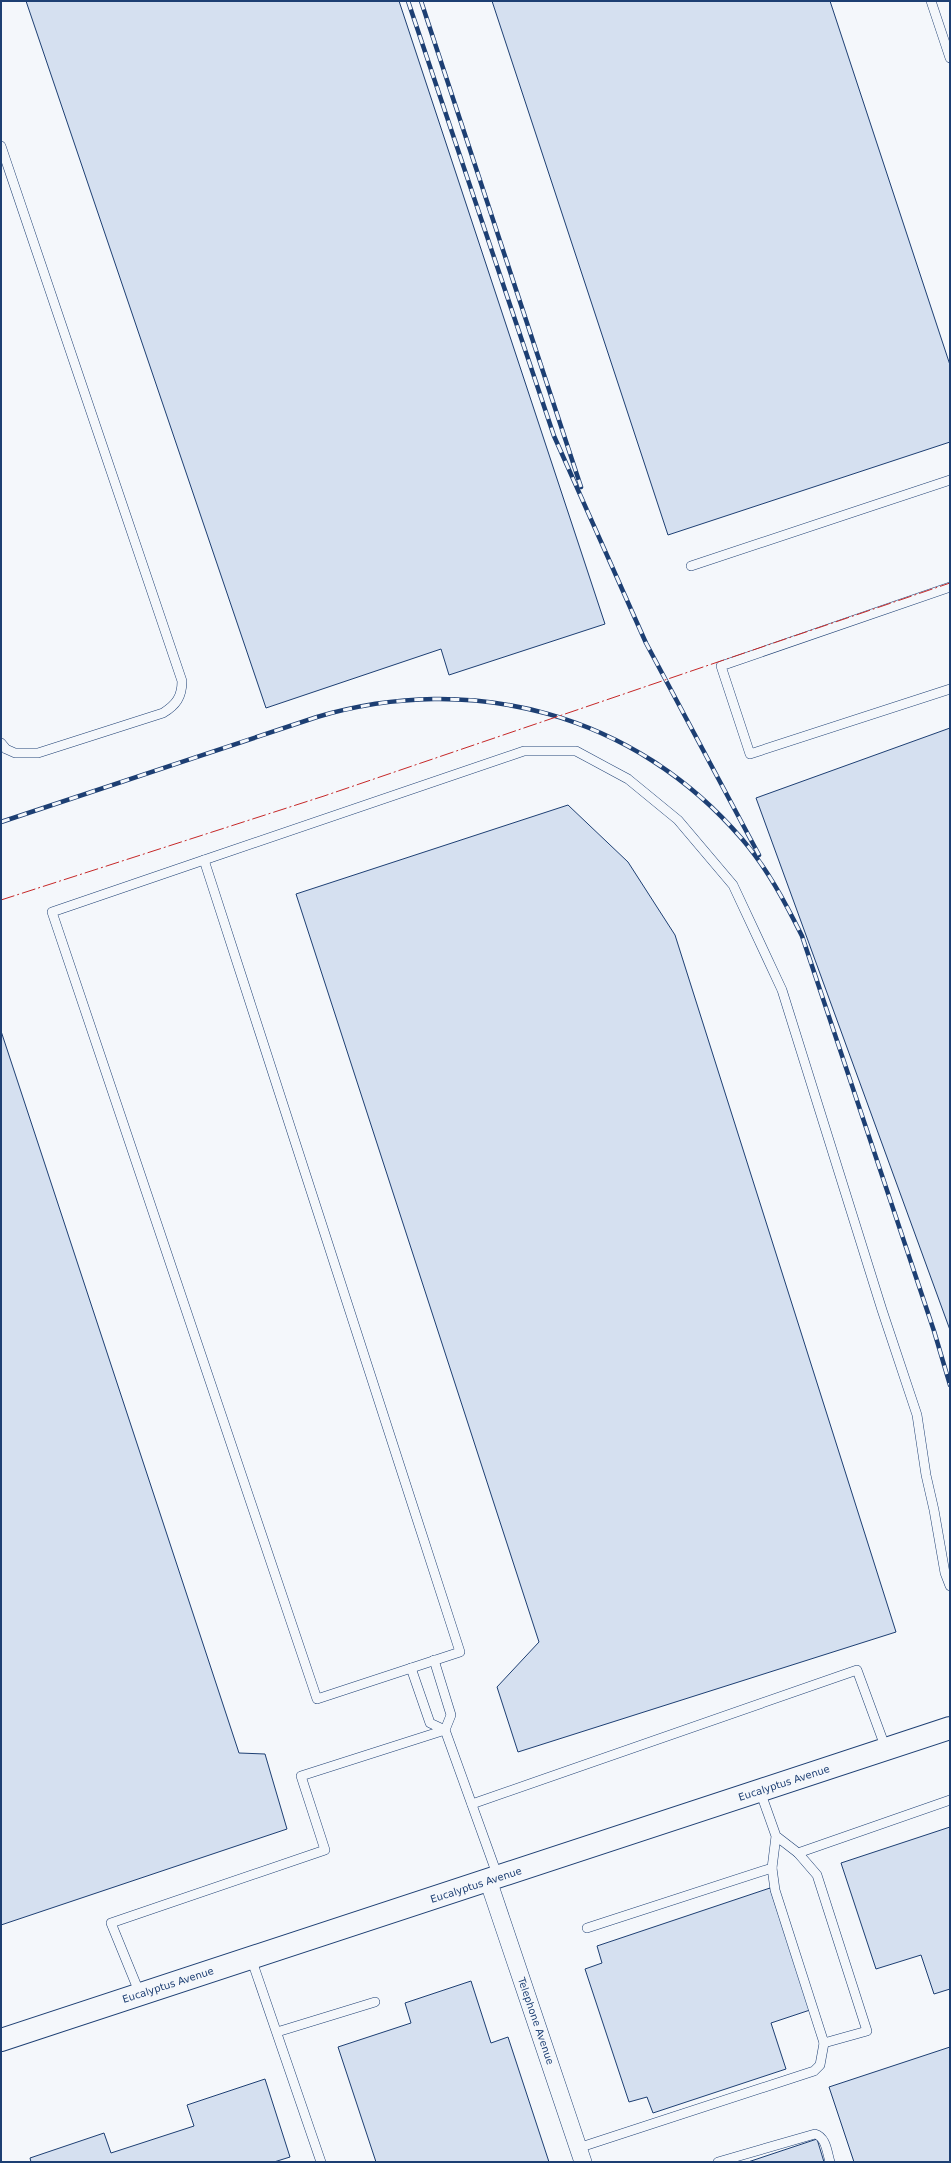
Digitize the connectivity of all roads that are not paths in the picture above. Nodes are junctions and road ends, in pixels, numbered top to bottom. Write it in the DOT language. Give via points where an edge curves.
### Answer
graph roads {
  1 [pos="931,1"];
  2 [pos="950,58"];
  3 [pos="1,146"];
  4 [pos="950,480"];
  5 [pos="691,566"];
  6 [pos="950,587"];
  7 [pos="950,689"];
  8 [pos="1,743"];
  9 [pos="204,860"];
  10 [pos="950,1586"];
  11 [pos="434,1660"];
  12 [pos="411,1668"];
  13 [pos="950,1728"];
  14 [pos="446,1730"];
  15 [pos="886,1749"];
  16 [pos="760,1791"];
  17 [pos="950,1800"];
  18 [pos="472,1804"];
  19 [pos="776,1836"];
  20 [pos="798,1853"];
  21 [pos="772,1868"];
  22 [pos="493,1879"];
  23 [pos="587,1928"];
  24 [pos="251,1958"];
  25 [pos="140,1994"];
  26 [pos="375,2002"];
  27 [pos="277,2032"];
  28 [pos="1,2040"];
  29 [pos="824,2044"];
  30 [pos="581,2155"];
  31 [pos="321,2162"];
  32 [pos="718,2162"];
  33 [pos="830,2162"];
  1 -- 2 [label="lane"];
  3 -- 8 [label="lane" via="179,674 182,690 179,700 163,713 38,753 16,753 6,749"];
  4 -- 5 [label="lane"];
  6 -- 7 [label="lane" via="721,666 750,754"];
  9 -- 10 [label="lane" via="524,751 576,751 628,779 678,820 733,885 782,990 917,1416 945,1573"];
  9 -- 11 [label="lane" via="460,1652"];
  9 -- 12 [label="lane" via="52,912 317,1698"];
  11 -- 12 [label="lane"];
  11 -- 14 [label="lane" via="451,1715"];
  12 -- 14 [label="lane" via="430,1723"];
  13 -- 15 [label="street, Eucalyptus Avenue"];
  14 -- 18 [label="lane"];
  14 -- 25 [label="lane" via="302,1776 325,1850 111,1923"];
  15 -- 16 [label="street, Eucalyptus Avenue"];
  15 -- 18 [label="lane" via="857,1670"];
  16 -- 19 [label="lane"];
  16 -- 22 [label="street, Eucalyptus Avenue"];
  17 -- 20 [label="lane"];
  18 -- 22 [label="lane"];
  19 -- 20 [label="lane"];
  19 -- 21 [label="lane"];
  20 -- 29 [label="lane" via="817,1876 867,2030"];
  21 -- 23 [label="lane"];
  21 -- 29 [label="lane" via="775,1890"];
  22 -- 24 [label="street, Eucalyptus Avenue"];
  22 -- 30 [label="street, Telephone Avenue"];
  24 -- 25 [label="street, Eucalyptus Avenue"];
  24 -- 27 [label="lane"];
  25 -- 28 [label="street, Eucalyptus Avenue"];
  26 -- 27 [label="lane"];
  27 -- 31 [label="lane"];
  29 -- 30 [label="lane" via="820,2065 814,2071"];
  32 -- 33 [label="lane" via="815,2134 824,2140"];
}
